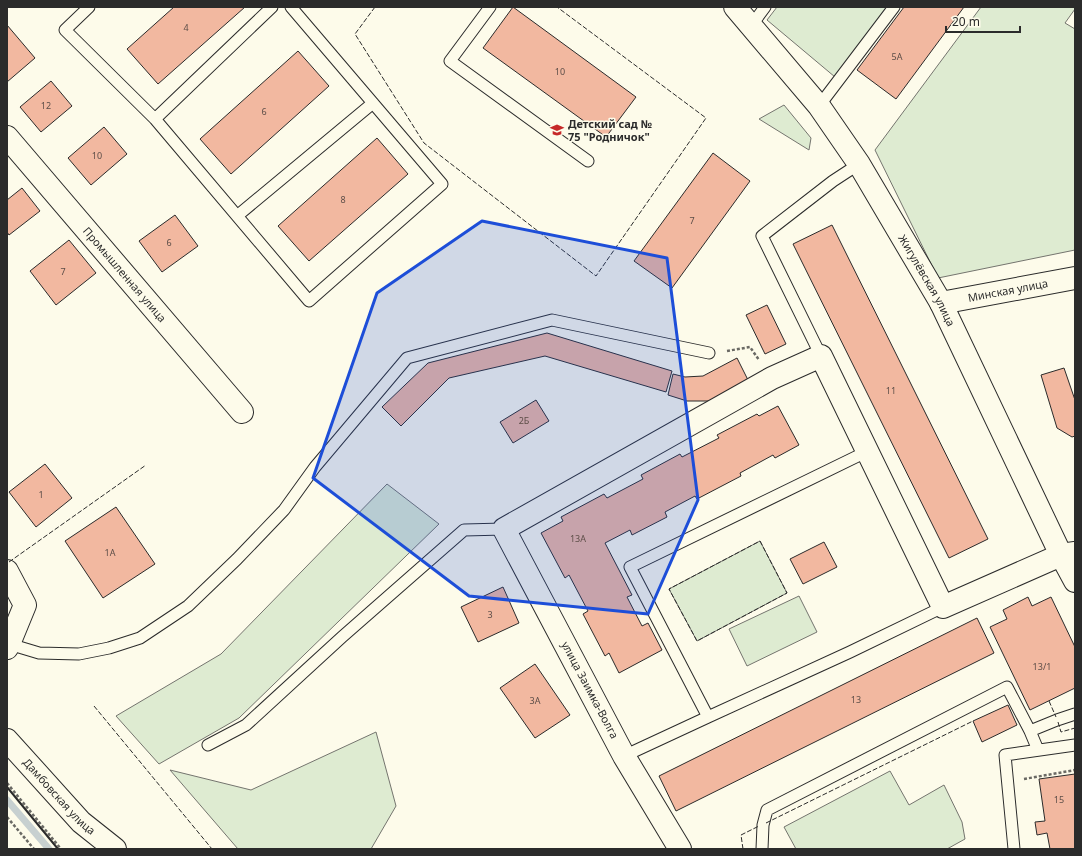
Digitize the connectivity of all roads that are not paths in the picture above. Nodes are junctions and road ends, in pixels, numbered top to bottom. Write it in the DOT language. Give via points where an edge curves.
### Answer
graph roads {
  1 [pos="89,7"];
  2 [pos="272,7"];
  3 [pos="291,7"];
  4 [pos="490,7"];
  5 [pos="735,7"];
  6 [pos="765,7"];
  7 [pos="894,7"];
  8 [pos="751,26"];
  9 [pos="373,103"];
  10 [pos="819,106"];
  11 [pos="155,119"];
  12 [pos="7,137"];
  13 [pos="588,161"];
  14 [pos="859,164"];
  15 [pos="237,216"];
  16 [pos="1075,278"];
  17 [pos="941,303"];
  18 [pos="709,354"];
  19 [pos="821,356"];
  20 [pos="242,412"];
  21 [pos="868,451"];
  22 [pos="504,529"];
  23 [pos="1068,554"];
  24 [pos="7,571"];
  25 [pos="1075,581"];
  26 [pos="944,606"];
  27 [pos="8,646"];
  28 [pos="1075,714"];
  29 [pos="708,717"];
  30 [pos="1030,731"];
  31 [pos="7,740"];
  32 [pos="208,745"];
  33 [pos="1075,745"];
  34 [pos="1038,750"];
  35 [pos="624,756"];
  36 [pos="115,849"];
  37 [pos="680,849"];
  38 [pos="762,849"];
  39 [pos="1014,849"];
  1 -- 11 [label="lane" via="65,30"];
  2 -- 11 [label="lane"];
  3 -- 9 [label="lane"];
  4 -- 13 [label="lane" via="450,61"];
  5 -- 8 [label="street, Жигулёвская улица"];
  6 -- 8 [label="lane"];
  7 -- 10 [label="lane"];
  8 -- 10 [label="street, Жигулёвская улица"];
  9 -- 15 [label="lane"];
  9 -- 15 [label="lane" via="442,184 309,301"];
  10 -- 14 [label="street, Жигулёвская улица"];
  11 -- 15 [label="lane"];
  12 -- 20 [label="street, Промышленная улица"];
  14 -- 17 [label="street, Жигулёвская улица"];
  14 -- 19 [label="lane" via="762,236"];
  16 -- 17 [label="street, Минская улица"];
  17 -- 23 [label="street, Жигулёвская улица"];
  18 -- 27 [label="lane" via="552,320 407,358 315,467 284,510 188,606 140,638 110,648 79,654 39,653"];
  19 -- 21 [label="street"];
  19 -- 22 [label="street" via="772,378"];
  21 -- 26 [label="street"];
  21 -- 29 [label="lane" via="630,567"];
  22 -- 32 [label="lane" via="464,530 246,724"];
  22 -- 35 [label="street, улица Заимка-Волга"];
  23 -- 25 [label="street, Жигулёвская улица"];
  23 -- 26 [label="street"];
  24 -- 27 [label="street" via="25,605"];
  26 -- 29 [label="lane"];
  28 -- 30 [label="lane"];
  29 -- 35 [label="lane"];
  30 -- 34 [label="lane"];
  30 -- 38 [label="lane" via="1007,687 767,810 763,825"];
  31 -- 36 [label="street, Дамбовская улица" via="81,822"];
  33 -- 34 [label="lane"];
  34 -- 39 [label="lane" via="1005,755"];
  35 -- 37 [label="street, улица Заимка-Волга"];
}
